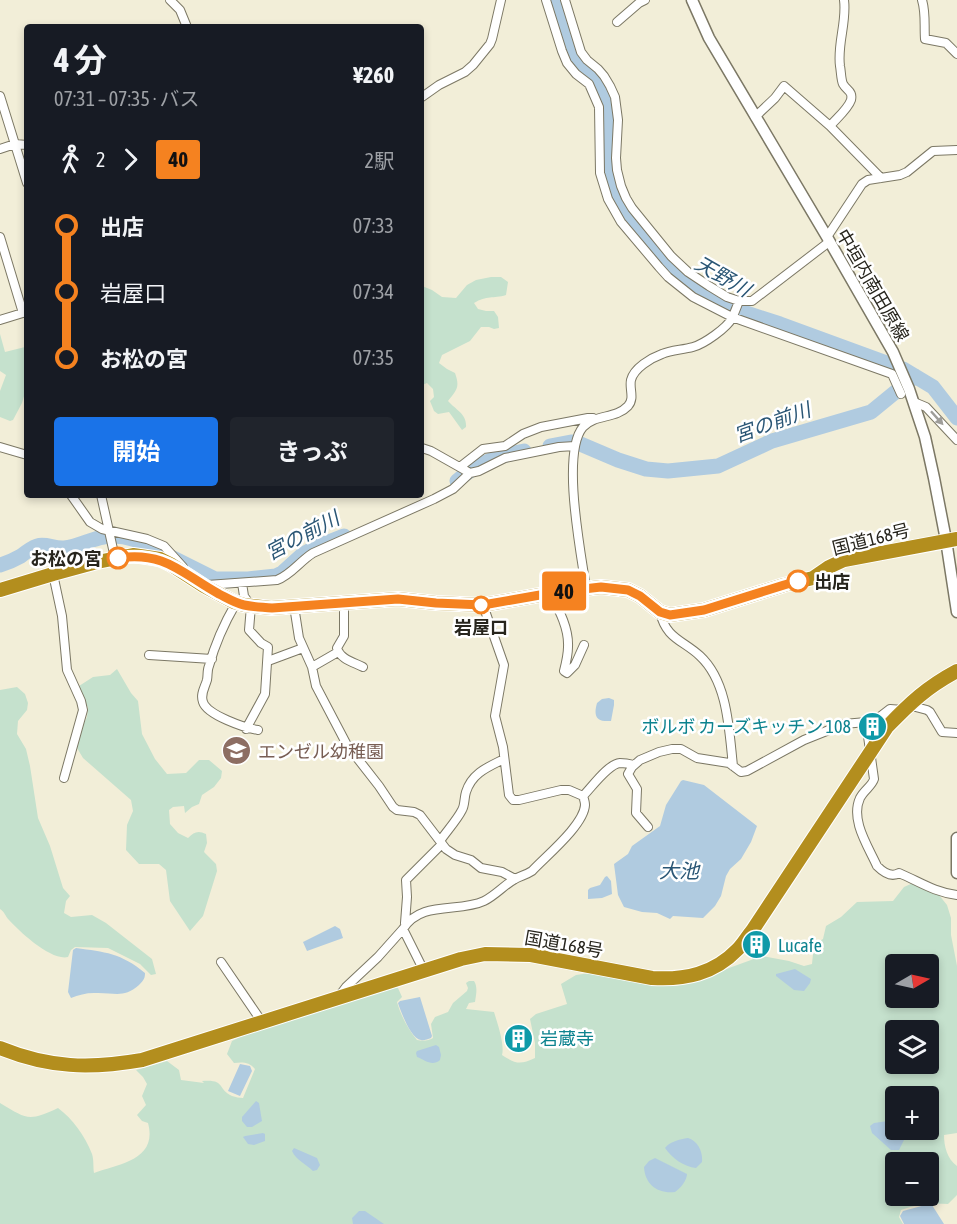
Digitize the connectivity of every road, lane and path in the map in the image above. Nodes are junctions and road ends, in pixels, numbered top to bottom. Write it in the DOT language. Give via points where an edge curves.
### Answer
graph roads {
  1 [pos="170,0"];
  2 [pos="501,0"];
  3 [pos="546,0"];
  4 [pos="565,0"];
  5 [pos="645,0"];
  6 [pos="692,0"];
  7 [pos="844,0"];
  8 [pos="922,0"];
  9 [pos="616,22"];
  10 [pos="186,24"];
  11 [pos="957,54"];
  12 [pos="603,74"];
  13 [pos="589,84"];
  14 [pos="0,96"];
  15 [pos="424,96"];
  16 [pos="755,117"];
  17 [pos="830,126"];
  18 [pos="15,144"];
  19 [pos="24,145"];
  20 [pos="0,148"];
  21 [pos="957,150"];
  22 [pos="24,173"];
  23 [pos="881,178"];
  24 [pos="0,237"];
  25 [pos="828,240"];
  26 [pos="739,301"];
  27 [pos="24,309"];
  28 [pos="24,312"];
  29 [pos="732,317"];
  30 [pos="0,320"];
  31 [pos="904,390"];
  32 [pos="914,402"];
  33 [pos="596,418"];
  34 [pos="957,440"];
  35 [pos="576,443"];
  36 [pos="0,447"];
  37 [pos="424,449"];
  38 [pos="24,454"];
  39 [pos="460,467"];
  40 [pos="470,473"];
  41 [pos="73,498"];
  42 [pos="101,498"];
  43 [pos="109,530"];
  44 [pos="147,539"];
  45 [pos="952,539"];
  46 [pos="145,556"];
  47 [pos="115,558"];
  48 [pos="53,574"];
  49 [pos="192,578"];
  50 [pos="242,583"];
  51 [pos="204,586"];
  52 [pos="586,588"];
  53 [pos="0,590"];
  54 [pos="550,593"];
  55 [pos="344,602"];
  56 [pos="236,603"];
  57 [pos="483,605"];
  58 [pos="251,606"];
  59 [pos="294,606"];
  60 [pos="660,612"];
  61 [pos="957,612"];
  62 [pos="584,645"];
  63 [pos="303,648"];
  64 [pos="338,652"];
  65 [pos="149,656"];
  66 [pos="212,659"];
  67 [pos="267,660"];
  68 [pos="312,667"];
  69 [pos="363,667"];
  70 [pos="957,671"];
  71 [pos="905,707"];
  72 [pos="866,722"];
  73 [pos="246,729"];
  74 [pos="258,730"];
  75 [pos="957,733"];
  76 [pos="871,750"];
  77 [pos="504,759"];
  78 [pos="634,765"];
  79 [pos="733,766"];
  80 [pos="64,778"];
  81 [pos="583,796"];
  82 [pos="648,827"];
  83 [pos="957,838"];
  84 [pos="441,843"];
  85 [pos="957,873"];
  86 [pos="515,879"];
  87 [pos="957,895"];
  88 [pos="403,928"];
  89 [pos="221,962"];
  90 [pos="424,970"];
  91 [pos="338,998"];
  92 [pos="262,1022"];
  93 [pos="0,1048"];
  1 -- 10 [label="street"];
  2 -- 15 [label="street" via="490,44 465,72"];
  3 -- 13 [label="street" via="567,63"];
  4 -- 12 [label="street" via="581,52"];
  5 -- 9 [label="street"];
  6 -- 16 [label="main road, 中垣内南田原線"];
  7 -- 17 [label="street" via="839,58 843,84 852,97"];
  8 -- 11 [label="street" via="925,39 946,44"];
  12 -- 13 [label="street"];
  12 -- 26 [label="street" via="617,108 616,158 626,198 688,272"];
  13 -- 29 [label="street" via="600,115 600,173 614,210 668,277 693,297"];
  14 -- 18 [label="street"];
  16 -- 17 [label="street" via="784,86"];
  16 -- 25 [label="main road, 中垣内南田原線"];
  17 -- 23 [label="street"];
  18 -- 19 [label="street"];
  18 -- 20 [label="street"];
  18 -- 22 [label="street"];
  21 -- 23 [label="street" via="933,151 907,172"];
  23 -- 25 [label="street" via="862,184"];
  24 -- 27 [label="street"];
  25 -- 26 [label="street" via="752,301"];
  25 -- 31 [label="main road, 中垣内南田原線" via="893,352"];
  26 -- 29 [label="street"];
  28 -- 30 [label="street"];
  29 -- 31 [label="street" via="892,374"];
  29 -- 33 [label="street" via="703,343 665,352 643,365 631,380 630,404 619,412"];
  31 -- 32 [label="main road, 中垣内南田原線"];
  32 -- 34 [label="street, one-way" via="926,406"];
  32 -- 45 [label="main road, 中垣内南田原線"];
  33 -- 35 [label="street" via="581,429"];
  33 -- 39 [label="street" via="536,429 505,446 483,449"];
  35 -- 40 [label="street" via="505,458"];
  35 -- 52 [label="street" via="575,506"];
  36 -- 38 [label="street"];
  37 -- 39 [label="street"];
  39 -- 40 [label="street"];
  40 -- 50 [label="street" via="453,489 434,499 313,553 285,577"];
  41 -- 43 [label="street" via="90,522"];
  42 -- 43 [label="street"];
  43 -- 44 [label="street"];
  43 -- 47 [label="street"];
  44 -- 46 [label="street"];
  44 -- 49 [label="street" via="164,546"];
  45 -- 60 [label="highway, 国道168号" via="844,560 813,578 704,610 670,615"];
  45 -- 61 [label="main road, 中垣内南田原線"];
  46 -- 47 [label="highway"];
  46 -- 49 [label="highway" via="170,564"];
  47 -- 48 [label="highway"];
  48 -- 53 [label="highway"];
  48 -- 80 [label="street" via="67,670 83,710"];
  49 -- 51 [label="highway"];
  50 -- 51 [label="street"];
  50 -- 58 [label="street" via="243,596"];
  51 -- 56 [label="highway"];
  52 -- 54 [label="highway"];
  52 -- 60 [label="highway" via="628,590"];
  54 -- 57 [label="highway"];
  54 -- 62 [label="street" via="568,636 564,671 567,673 575,666"];
  55 -- 57 [label="highway" via="398,599"];
  55 -- 59 [label="highway"];
  55 -- 64 [label="street" via="344,636"];
  56 -- 58 [label="highway"];
  56 -- 66 [label="street"];
  57 -- 77 [label="street" via="504,664 495,716"];
  58 -- 59 [label="highway"];
  58 -- 67 [label="street" via="249,630 268,647"];
  59 -- 63 [label="street"];
  60 -- 79 [label="street" via="670,633 700,656 718,684 727,715"];
  63 -- 67 [label="street"];
  63 -- 68 [label="street"];
  64 -- 68 [label="street"];
  64 -- 69 [label="street"];
  65 -- 66 [label="street"];
  66 -- 73 [label="street" via="201,696 203,704 208,711"];
  67 -- 73 [label="street" via="265,694"];
  68 -- 84 [label="street" via="316,686 347,745 393,807 420,815"];
  70 -- 71 [label="highway, 国道168号"];
  71 -- 72 [label="street" via="890,709"];
  71 -- 75 [label="street" via="927,710 942,732"];
  71 -- 76 [label="highway, 国道168号"];
  72 -- 76 [label="street"];
  72 -- 79 [label="street" via="844,724 804,740 747,771"];
  73 -- 74 [label="street"];
  76 -- 87 [label="street" via="874,783 860,798 858,822 877,866 931,889"];
  76 -- 90 [label="highway, 国道168号" via="752,931 738,949 710,970 671,979 652,978 506,953 485,954"];
  77 -- 81 [label="street" via="513,800 561,790"];
  77 -- 84 [label="street" via="483,769 469,784 462,810"];
  78 -- 79 [label="street" via="659,752 681,749 697,758"];
  78 -- 81 [label="street" via="612,765"];
  78 -- 82 [label="street" via="628,774 637,789 636,813"];
  81 -- 86 [label="street" via="585,805 574,828 531,871"];
  83 -- 85 [label="main road"];
  84 -- 86 [label="street" via="481,868"];
  84 -- 88 [label="street" via="406,880"];
  86 -- 88 [label="street" via="477,904 419,914"];
  88 -- 90 [label="street"];
  88 -- 91 [label="street"];
  89 -- 92 [label="street"];
  90 -- 91 [label="highway, 国道168号"];
  91 -- 92 [label="highway, 国道168号"];
  92 -- 93 [label="highway, 国道168号" via="142,1060 116,1064 58,1064"];
}
